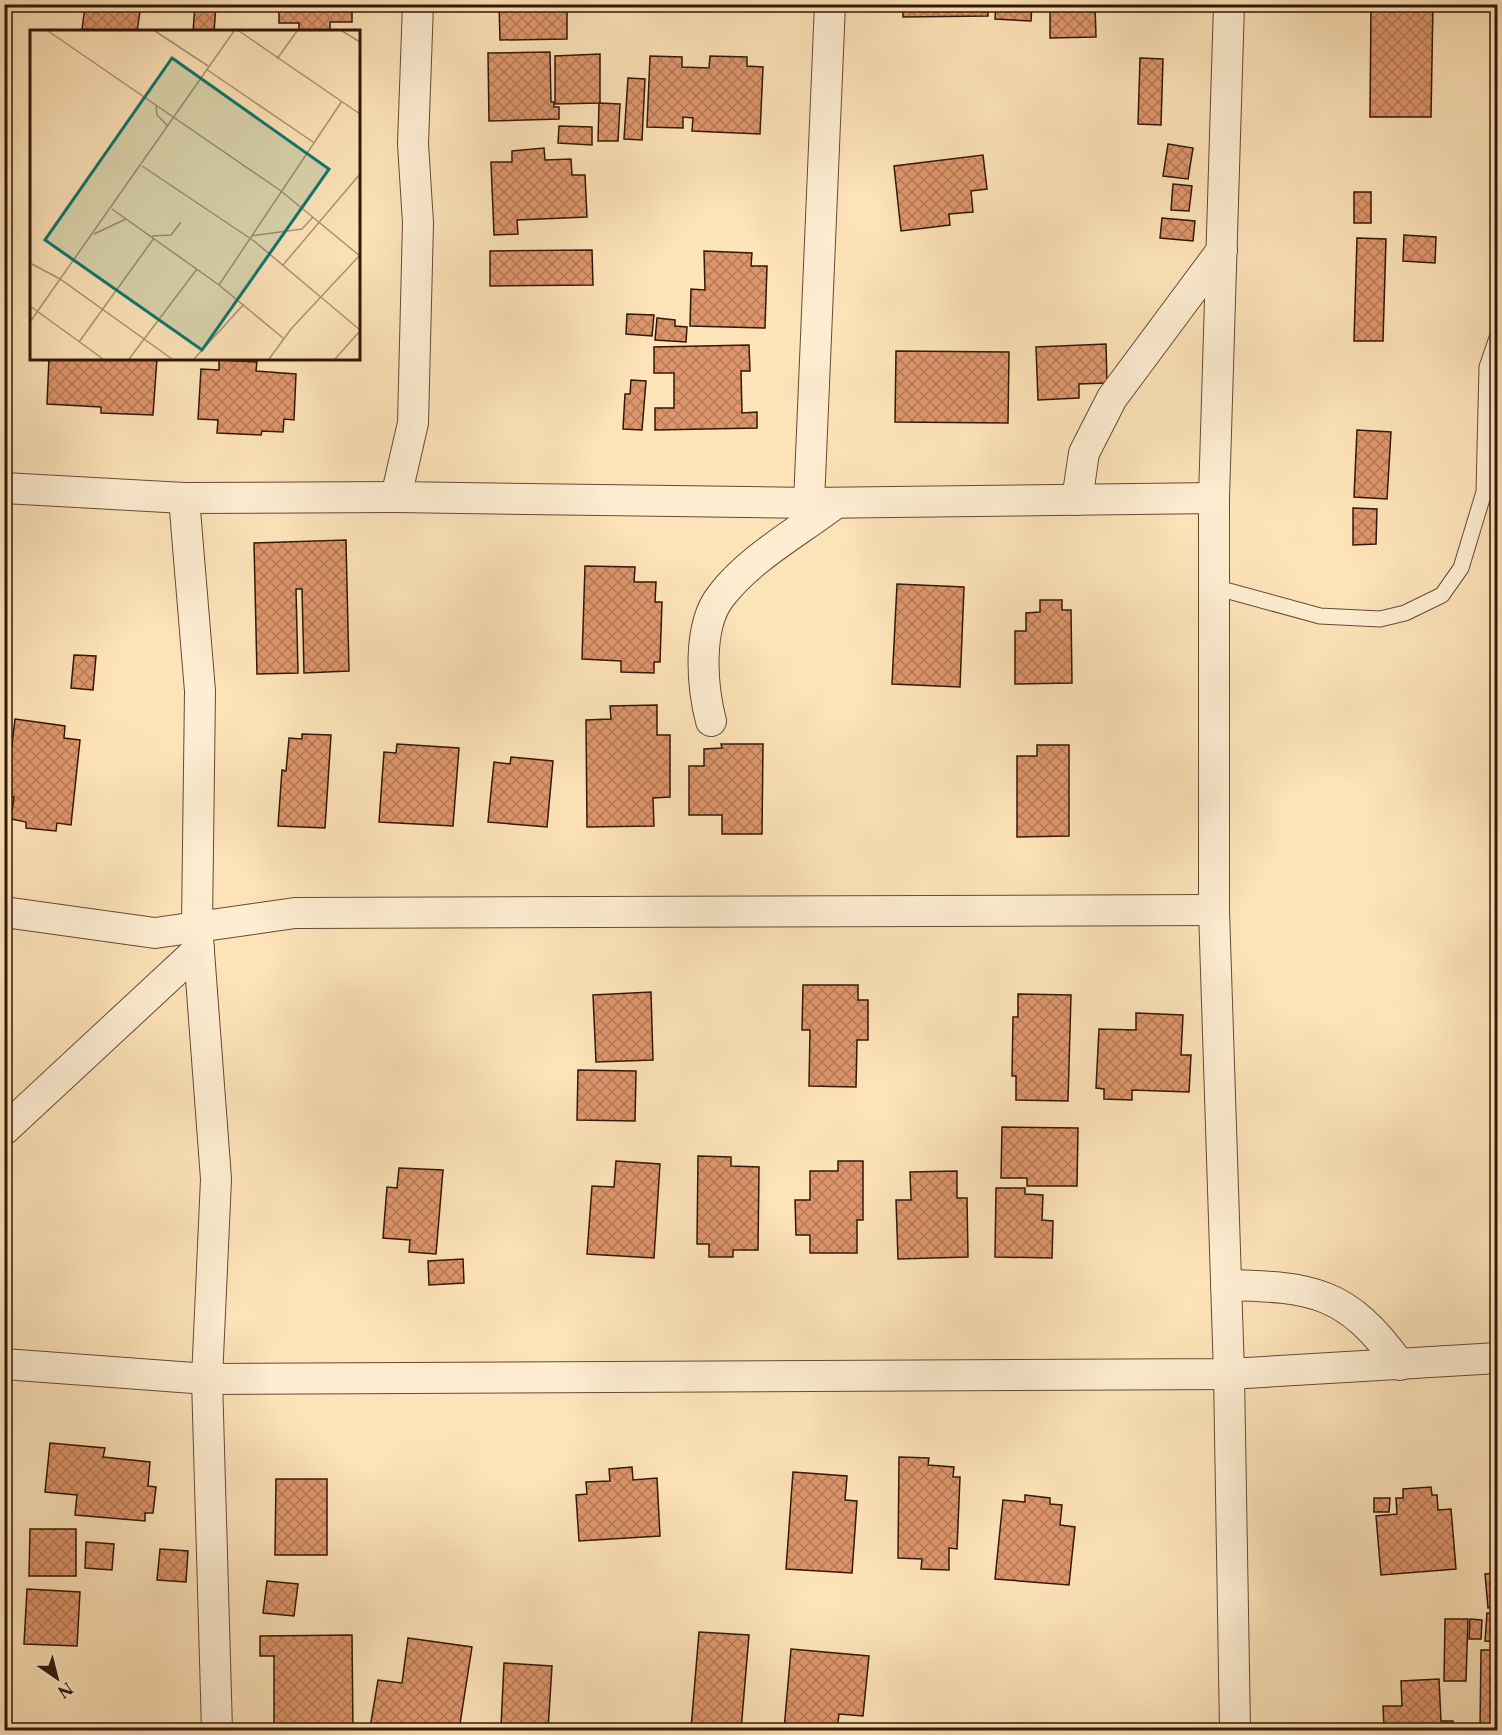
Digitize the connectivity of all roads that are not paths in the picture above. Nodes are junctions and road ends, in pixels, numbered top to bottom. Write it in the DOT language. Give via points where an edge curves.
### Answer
graph roads {
  1 [pos="418,4"];
  2 [pos="830,4"];
  3 [pos="1229,4"];
  4 [pos="1222,250"];
  5 [pos="1497,335"];
  6 [pos="4,488"];
  7 [pos="396,497"];
  8 [pos="184,498"];
  9 [pos="1214,498"];
  10 [pos="1077,500"];
  11 [pos="822,503"];
  12 [pos="1214,587"];
  13 [pos="711,722"];
  14 [pos="1214,910"];
  15 [pos="4,912"];
  16 [pos="198,937"];
  17 [pos="4,1130"];
  18 [pos="1226,1285"];
  19 [pos="1497,1358"];
  20 [pos="4,1364"];
  21 [pos="1400,1365"];
  22 [pos="1229,1374"];
  23 [pos="207,1379"];
  24 [pos="217,1731"];
  25 [pos="1235,1731"];
  1 -- 7 [label="street" via="413,144 418,223 413,423"];
  2 -- 11 [label="street"];
  3 -- 4 [label="street"];
  4 -- 9 [label="street"];
  4 -- 10 [label="street" via="1112,398 1084,453"];
  5 -- 12 [label="lane" via="1487,367 1484,492 1461,568 1442,595 1405,613 1380,619 1320,616"];
  6 -- 8 [label="street"];
  7 -- 8 [label="street"];
  7 -- 11 [label="street"];
  8 -- 16 [label="street" via="200,691"];
  9 -- 10 [label="street"];
  9 -- 12 [label="street"];
  10 -- 11 [label="street"];
  11 -- 13 [label="street" via="720,597 707,625 704,693"];
  12 -- 14 [label="street"];
  14 -- 16 [label="street" via="295,913"];
  14 -- 18 [label="street"];
  15 -- 16 [label="street"];
  16 -- 17 [label="street"];
  16 -- 23 [label="street" via="216,1179"];
  18 -- 21 [label="street" via="1274,1286 1329,1299 1346,1307 1377,1333"];
  18 -- 22 [label="street"];
  19 -- 21 [label="street"];
  20 -- 23 [label="street"];
  21 -- 22 [label="street"];
  22 -- 23 [label="street"];
  22 -- 25 [label="street"];
  23 -- 24 [label="street"];
}
